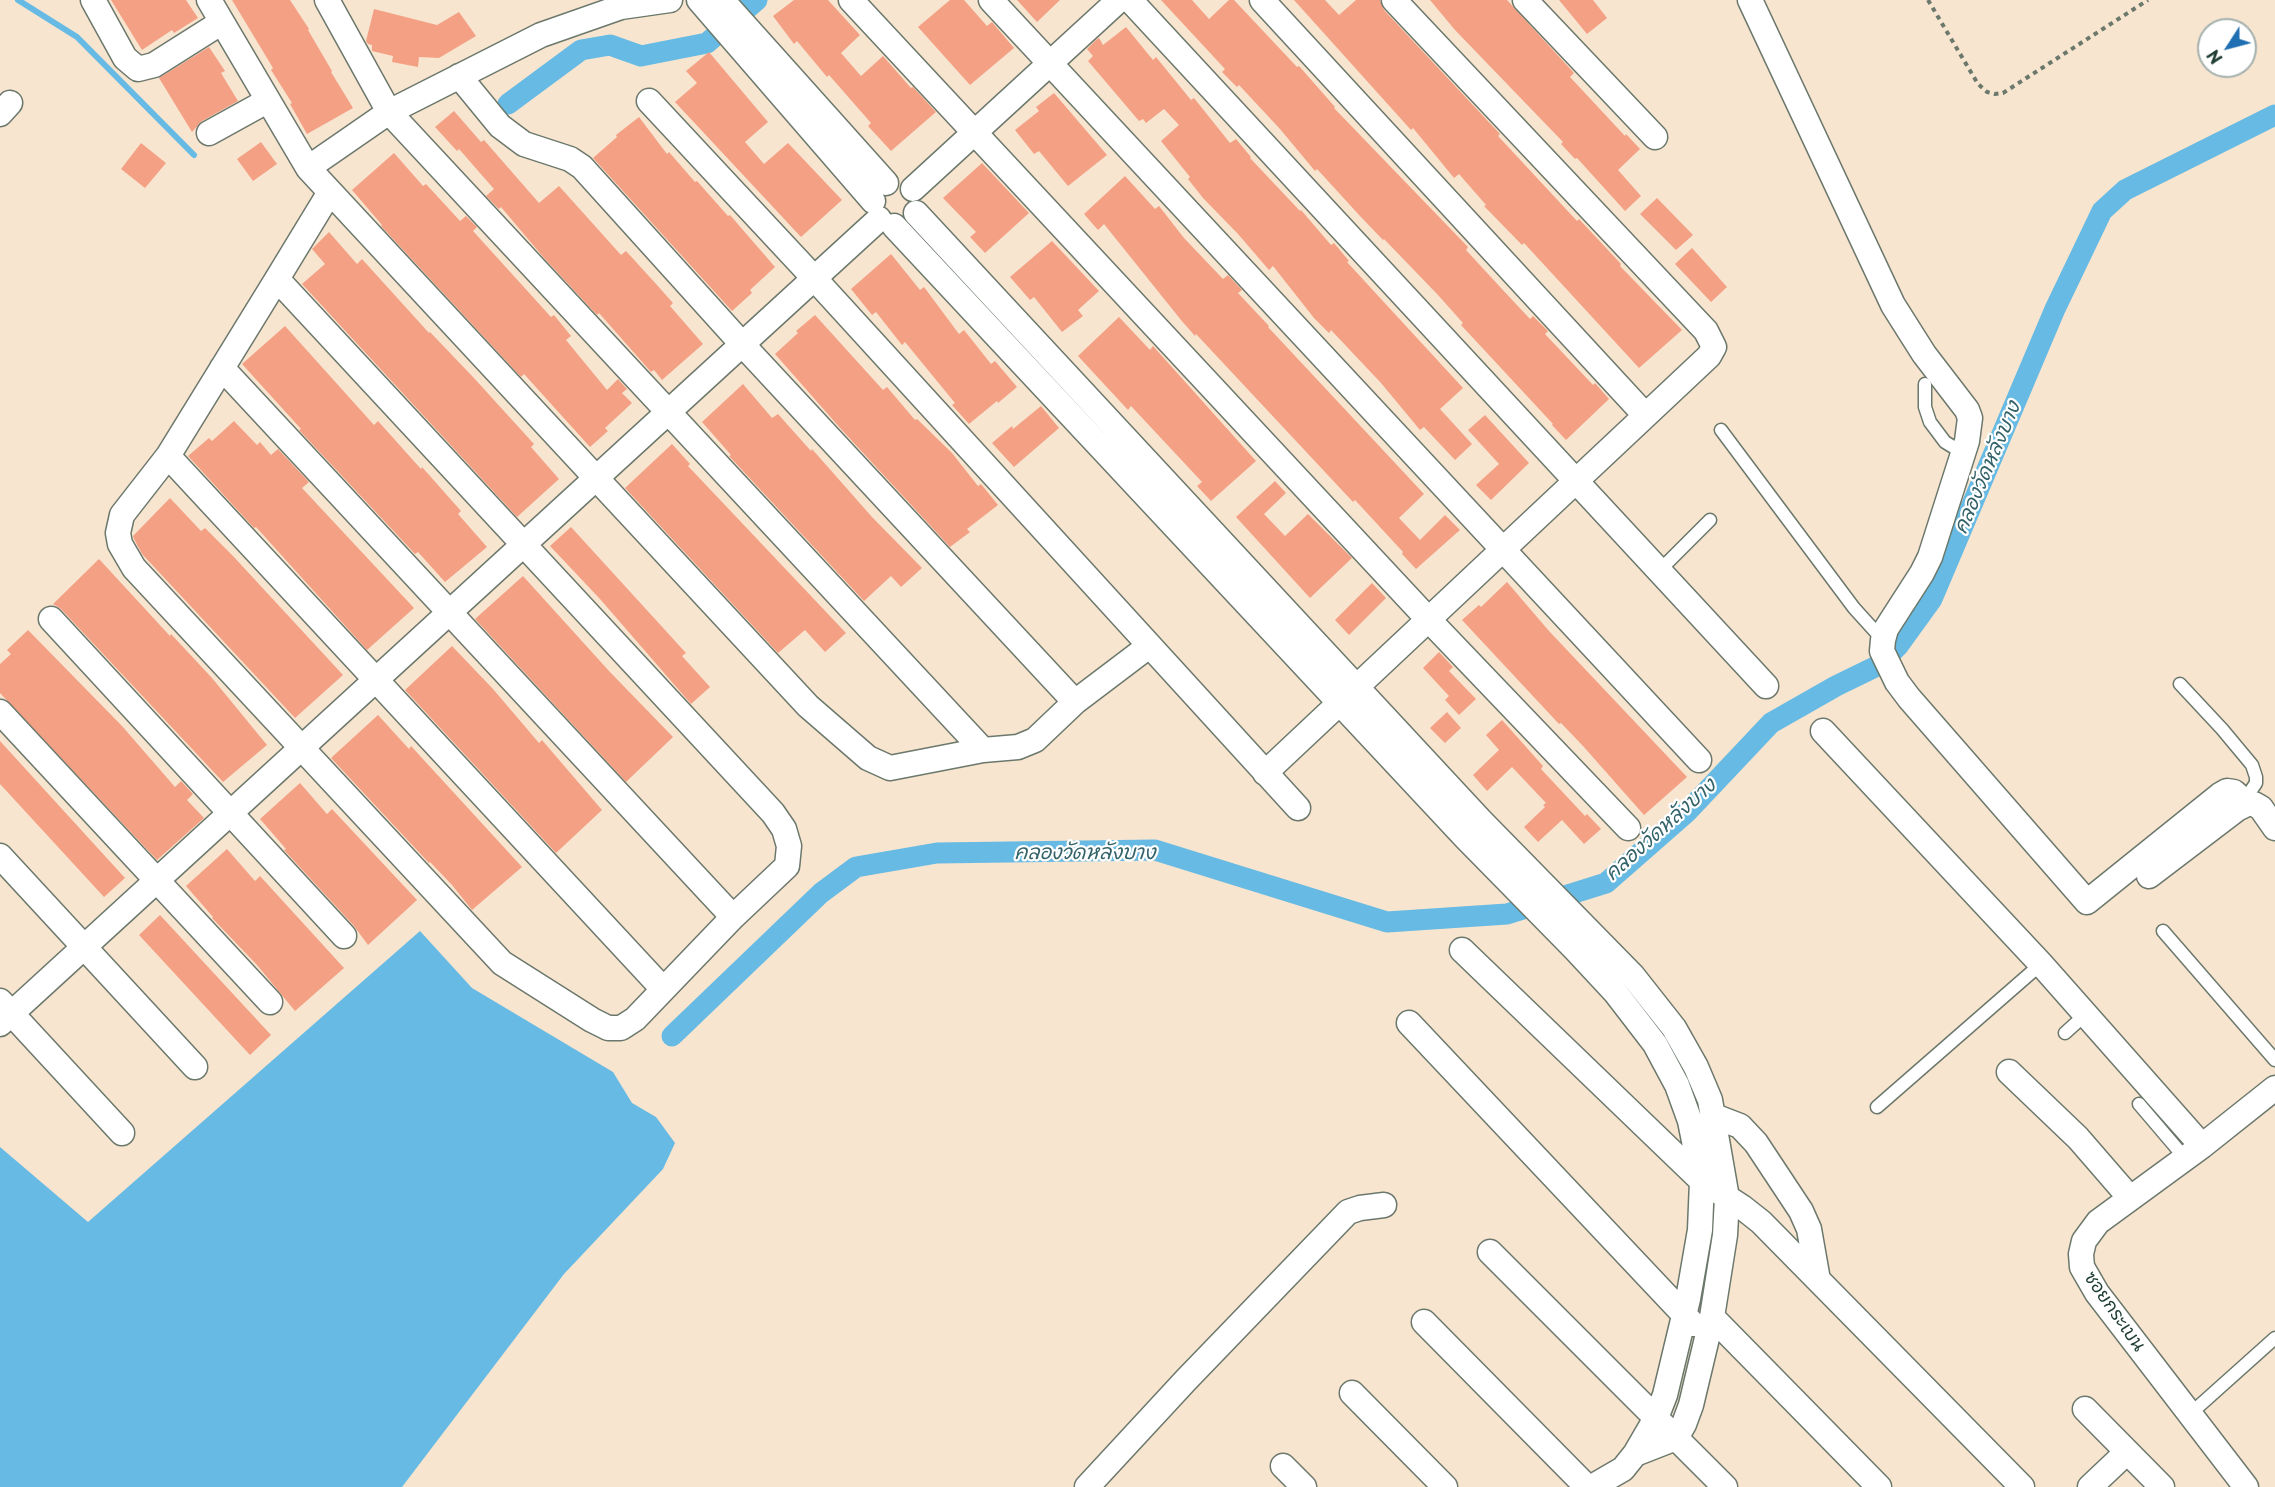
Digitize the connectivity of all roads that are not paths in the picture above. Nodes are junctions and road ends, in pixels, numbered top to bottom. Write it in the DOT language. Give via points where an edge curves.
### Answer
graph roads {
  1 [pos="93,0"];
  2 [pos="209,0"];
  3 [pos="327,0"];
  4 [pos="670,0"];
  5 [pos="699,0"];
  6 [pos="852,0"];
  7 [pos="991,0"];
  8 [pos="1119,0"];
  9 [pos="1130,0"];
  10 [pos="1262,0"];
  11 [pos="1394,0"];
  12 [pos="1525,0"];
  13 [pos="1750,0"];
  14 [pos="646,2"];
  15 [pos="722,9"];
  16 [pos="222,22"];
  17 [pos="1050,63"];
  18 [pos="459,76"];
  19 [pos="267,101"];
  20 [pos="649,101"];
  21 [pos="389,112"];
  22 [pos="975,132"];
  23 [pos="209,133"];
  24 [pos="1655,137"];
  25 [pos="308,168"];
  26 [pos="913,189"];
  27 [pos="330,192"];
  28 [pos="883,207"];
  29 [pos="916,213"];
  30 [pos="814,278"];
  31 [pos="277,279"];
  32 [pos="742,344"];
  33 [pos="222,368"];
  34 [pos="1925,384"];
  35 [pos="669,411"];
  36 [pos="1645,415"];
  37 [pos="1721,429"];
  38 [pos="1133,447"];
  39 [pos="1963,453"];
  40 [pos="168,456"];
  41 [pos="1117,466"];
  42 [pos="596,478"];
  43 [pos="1576,481"];
  44 [pos="1710,520"];
  45 [pos="523,544"];
  46 [pos="1503,549"];
  47 [pos="1659,571"];
  48 [pos="450,612"];
  49 [pos="51,619"];
  50 [pos="1428,619"];
  51 [pos="1882,645"];
  52 [pos="1149,646"];
  53 [pos="376,680"];
  54 [pos="2180,684"];
  55 [pos="1766,686"];
  56 [pos="1347,695"];
  57 [pos="1075,702"];
  58 [pos="0,712"];
  59 [pos="1823,731"];
  60 [pos="302,747"];
  61 [pos="983,750"];
  62 [pos="1699,760"];
  63 [pos="1265,773"];
  64 [pos="2246,803"];
  65 [pos="1298,808"];
  66 [pos="231,813"];
  67 [pos="1628,828"];
  68 [pos="2275,828"];
  69 [pos="0,856"];
  70 [pos="2149,876"];
  71 [pos="157,880"];
  72 [pos="733,917"];
  73 [pos="2163,931"];
  74 [pos="344,936"];
  75 [pos="84,947"];
  76 [pos="1462,950"];
  77 [pos="2041,964"];
  78 [pos="1624,984"];
  79 [pos="663,989"];
  80 [pos="270,1002"];
  81 [pos="4,1013"];
  82 [pos="2086,1014"];
  83 [pos="1409,1023"];
  84 [pos="2066,1033"];
  85 [pos="2275,1060"];
  86 [pos="195,1067"];
  87 [pos="2009,1072"];
  88 [pos="2275,1088"];
  89 [pos="2139,1104"];
  90 [pos="1877,1107"];
  91 [pos="1714,1116"];
  92 [pos="122,1132"];
  93 [pos="2193,1152"];
  94 [pos="1702,1181"];
  95 [pos="1727,1198"];
  96 [pos="2130,1198"];
  97 [pos="1384,1205"];
  98 [pos="1490,1252"];
  99 [pos="1818,1280"];
  100 [pos="1684,1315"];
  101 [pos="1424,1322"];
  102 [pos="1710,1327"];
  103 [pos="2275,1338"];
  104 [pos="1352,1393"];
  105 [pos="2085,1409"];
  106 [pos="2189,1415"];
  107 [pos="1656,1418"];
  108 [pos="1676,1438"];
  109 [pos="2127,1452"];
  110 [pos="1635,1454"];
  111 [pos="1283,1466"];
  112 [pos="1087,1487"];
  113 [pos="1304,1487"];
  114 [pos="1445,1487"];
  115 [pos="1587,1487"];
  116 [pos="1592,1487"];
  117 [pos="1725,1487"];
  118 [pos="1880,1487"];
  119 [pos="2022,1487"];
  120 [pos="2090,1487"];
  121 [pos="2162,1487"];
  122 [pos="2246,1487"];
  1 -- 16 [label="street" via="125,58 138,69 154,65"];
  2 -- 16 [label="street"];
  3 -- 21 [label="street"];
  4 -- 14 [label="street"];
  5 -- 15 [label="street"];
  6 -- 22 [label="street"];
  7 -- 17 [label="street"];
  8 -- 17 [label="street"];
  9 -- 43 [label="street"];
  10 -- 36 [label="street"];
  11 -- 36 [label="street" via="1706,331 1714,347 1708,356"];
  12 -- 24 [label="street"];
  13 -- 39 [label="street" via="1893,304 1924,354 1967,410 1971,426"];
  14 -- 18 [label="street" via="542,35"];
  15 -- 28 [label="street"];
  16 -- 19 [label="street"];
  17 -- 22 [label="street"];
  17 -- 46 [label="street"];
  18 -- 21 [label="street"];
  18 -- 32 [label="street" via="500,126 524,144 570,159 582,167"];
  19 -- 23 [label="street"];
  19 -- 25 [label="street"];
  20 -- 30 [label="street"];
  21 -- 25 [label="street"];
  21 -- 35 [label="street"];
  22 -- 26 [label="street"];
  22 -- 50 [label="street"];
  25 -- 27 [label="street"];
  26 -- 28 [label="street" via="900,181"];
  26 -- 29 [label="street" via="918,200"];
  27 -- 31 [label="street"];
  27 -- 42 [label="street"];
  28 -- 29 [label="street" via="907,223"];
  28 -- 30 [label="street"];
  28 -- 41 [label="street"];
  29 -- 38 [label="street"];
  30 -- 32 [label="street"];
  30 -- 52 [label="street"];
  31 -- 33 [label="street"];
  31 -- 45 [label="street"];
  32 -- 35 [label="street"];
  32 -- 57 [label="street"];
  33 -- 40 [label="street"];
  33 -- 48 [label="street"];
  34 -- 39 [label="lane" via="1925,407 1930,422 1945,442"];
  35 -- 42 [label="street"];
  35 -- 61 [label="street"];
  36 -- 43 [label="street"];
  37 -- 51 [label="lane"];
  38 -- 41 [label="street"];
  38 -- 56 [label="street"];
  39 -- 51 [label="street" via="1930,557 1886,629"];
  40 -- 53 [label="street"];
  40 -- 60 [label="street" via="122,515 118,534 124,552 134,568"];
  41 -- 56 [label="street"];
  42 -- 45 [label="street"];
  42 -- 61 [label="street" via="808,706 868,758 890,768"];
  43 -- 46 [label="street"];
  43 -- 47 [label="street"];
  44 -- 47 [label="lane"];
  45 -- 48 [label="street"];
  45 -- 72 [label="street" via="784,829 789,846 787,866"];
  46 -- 50 [label="street"];
  46 -- 62 [label="street"];
  47 -- 55 [label="street"];
  48 -- 53 [label="street"];
  48 -- 72 [label="street"];
  49 -- 66 [label="street"];
  50 -- 56 [label="street"];
  50 -- 67 [label="street"];
  51 -- 64 [label="street" via="1897,682 1909,698 2087,902 2220,795 2234,792"];
  52 -- 57 [label="street"];
  52 -- 63 [label="street"];
  53 -- 60 [label="street"];
  53 -- 79 [label="street"];
  54 -- 64 [label="lane" via="2252,765 2256,783"];
  56 -- 63 [label="street"];
  56 -- 78 [label="street"];
  57 -- 61 [label="street" via="1035,740 1018,747"];
  58 -- 71 [label="street"];
  59 -- 77 [label="street"];
  60 -- 66 [label="street"];
  60 -- 79 [label="street" via="502,963 536,986 608,1028 621,1028 635,1019"];
  63 -- 65 [label="street"];
  64 -- 68 [label="street" via="2261,808"];
  64 -- 70 [label="street"];
  66 -- 71 [label="street"];
  66 -- 74 [label="street"];
  69 -- 75 [label="street"];
  71 -- 75 [label="street"];
  71 -- 80 [label="street"];
  72 -- 79 [label="street"];
  73 -- 85 [label="lane"];
  75 -- 81 [label="street"];
  75 -- 86 [label="street"];
  76 -- 94 [label="street"];
  77 -- 82 [label="street"];
  77 -- 90 [label="lane"];
  78 -- 91 [label="street" via="1674,1028 1699,1075"];
  78 -- 94 [label="street" via="1677,1085 1690,1121"];
  81 -- 92 [label="street"];
  82 -- 84 [label="lane"];
  82 -- 93 [label="street"];
  83 -- 100 [label="street"];
  87 -- 96 [label="street" via="2078,1138"];
  88 -- 93 [label="street, ซอยกระเบน"];
  89 -- 93 [label="lane"];
  91 -- 95 [label="street"];
  91 -- 99 [label="street" via="1740,1126 1756,1143 1801,1211 1809,1229"];
  93 -- 96 [label="street, ซอยกระเบน"];
  94 -- 95 [label="street"];
  94 -- 100 [label="street" via="1700,1230"];
  95 -- 99 [label="street" via="1761,1222"];
  95 -- 102 [label="street"];
  96 -- 106 [label="street, ซอยกระเบน" via="2098,1222 2084,1241 2082,1267 2097,1293"];
  97 -- 112 [label="street" via="1348,1212"];
  98 -- 107 [label="street"];
  99 -- 119 [label="street"];
  100 -- 102 [label="street"];
  100 -- 107 [label="street"];
  101 -- 115 [label="street"];
  102 -- 108 [label="street" via="1691,1405"];
  102 -- 118 [label="street"];
  103 -- 106 [label="lane"];
  104 -- 114 [label="street"];
  105 -- 109 [label="street"];
  106 -- 122 [label="street, ซอยกระเบน"];
  107 -- 108 [label="street"];
  107 -- 110 [label="street"];
  108 -- 110 [label="street"];
  108 -- 117 [label="street"];
  109 -- 120 [label="street"];
  109 -- 121 [label="street"];
  110 -- 116 [label="street" via="1623,1469"];
  111 -- 113 [label="street"];
}
